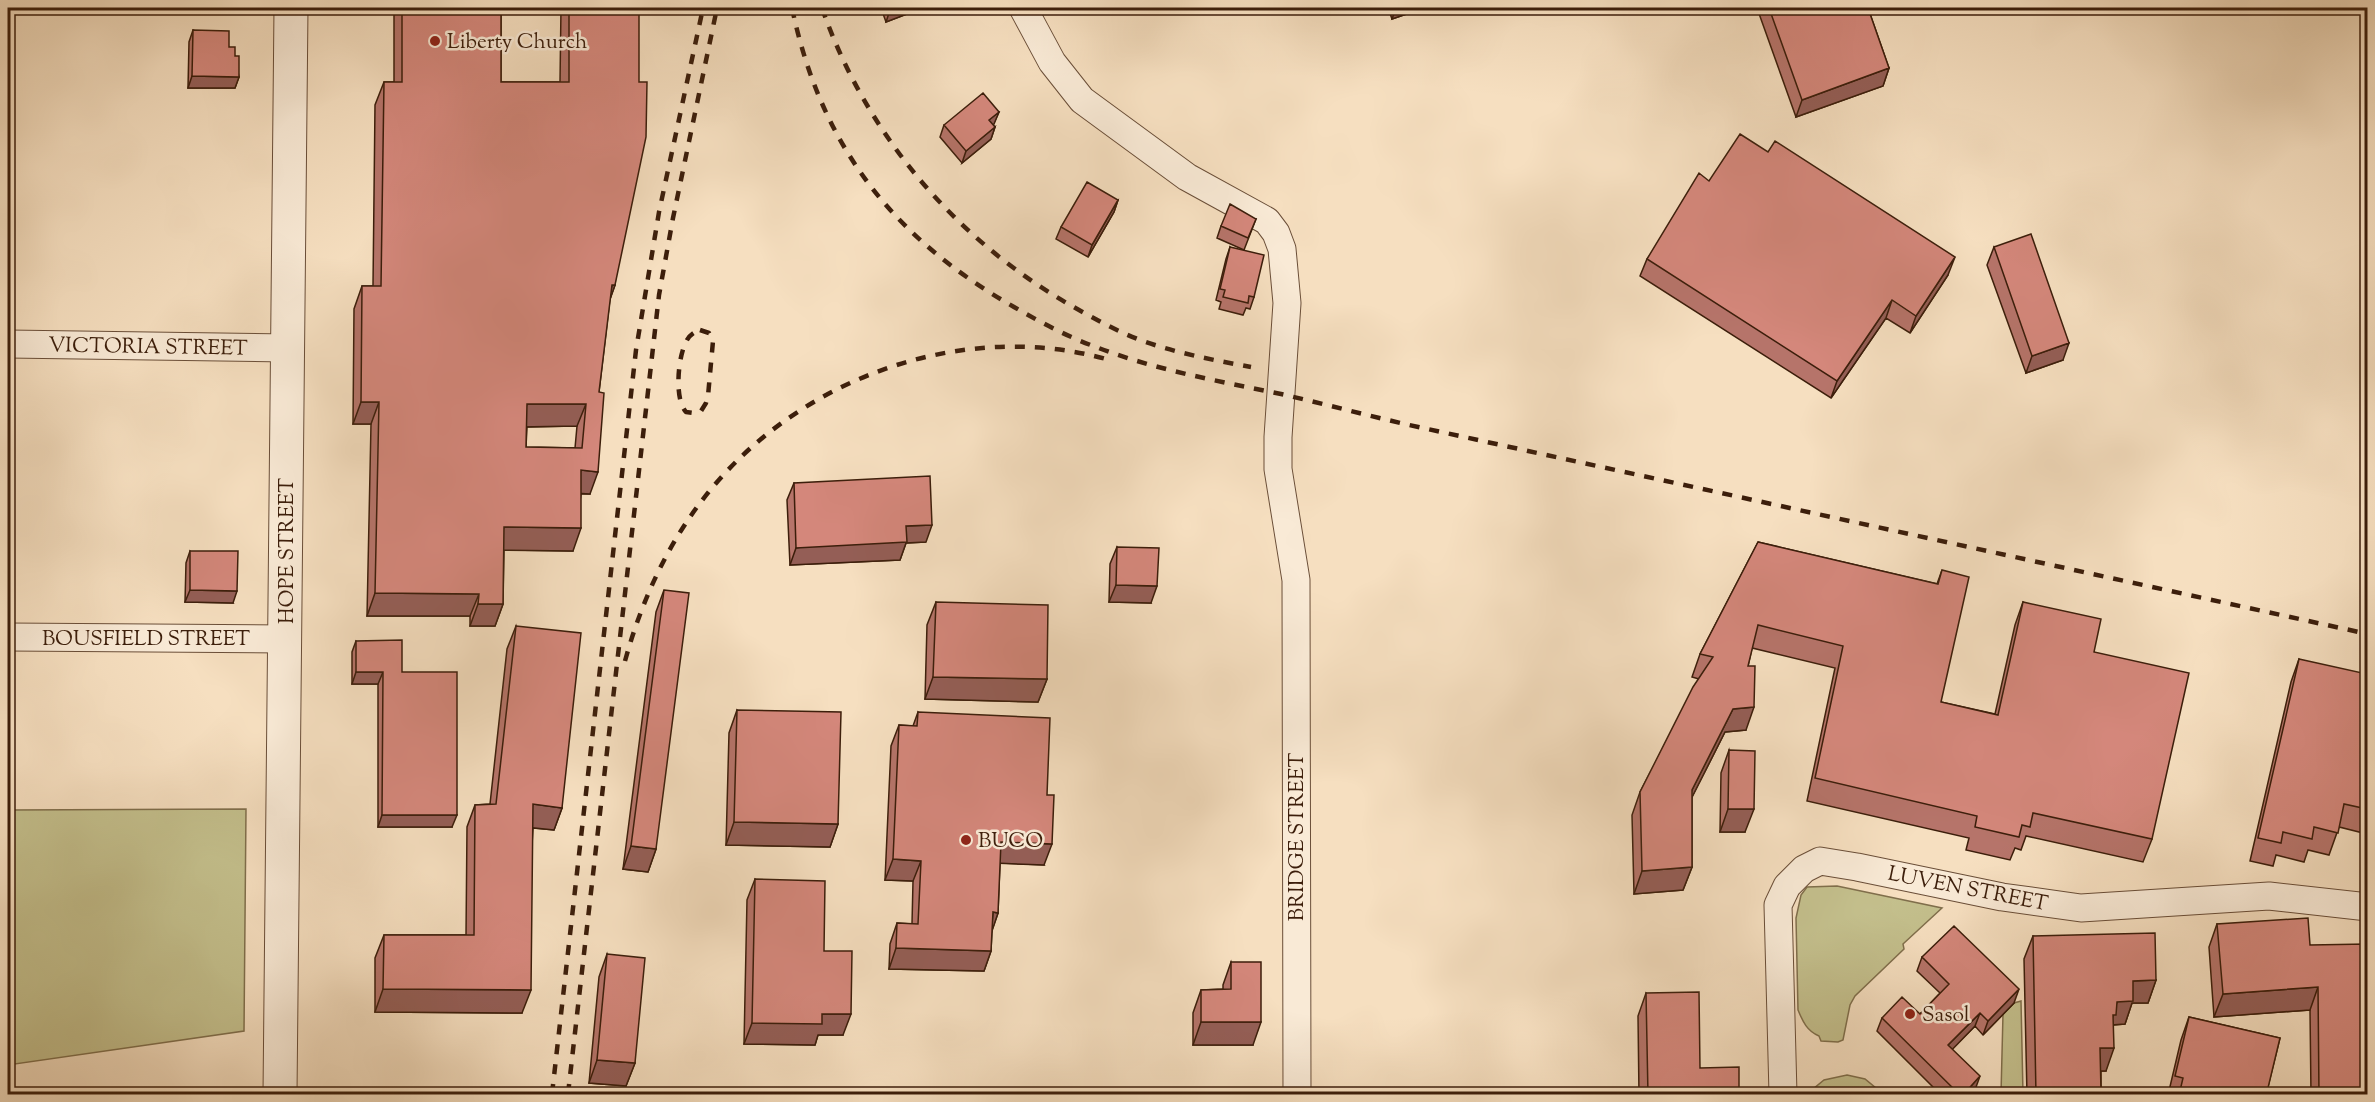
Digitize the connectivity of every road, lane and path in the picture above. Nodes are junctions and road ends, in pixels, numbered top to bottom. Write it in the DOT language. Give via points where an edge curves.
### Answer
graph roads {
  1 [pos="291,8"];
  2 [pos="1023,8"];
  3 [pos="8,344"];
  4 [pos="288,348"];
  5 [pos="8,636"];
  6 [pos="285,639"];
  7 [pos="2367,907"];
  8 [pos="280,1095"];
  9 [pos="1296,1095"];
  10 [pos="1783,1095"];
  1 -- 4 [label="street, HOPE STREET"];
  2 -- 9 [label="street, BRIDGE STREET" via="1052,62 1082,100 1187,177 1267,221 1282,249 1287,303 1278,469 1296,580"];
  3 -- 4 [label="street, VICTORIA STREET"];
  4 -- 6 [label="street, HOPE STREET"];
  5 -- 6 [label="street, BOUSFIELD STREET"];
  6 -- 8 [label="street, HOPE STREET"];
  7 -- 10 [label="street, LUVEN STREET" via="2269,896 2081,908 2002,897 1820,861 1804,869 1787,886 1778,905"];
}
